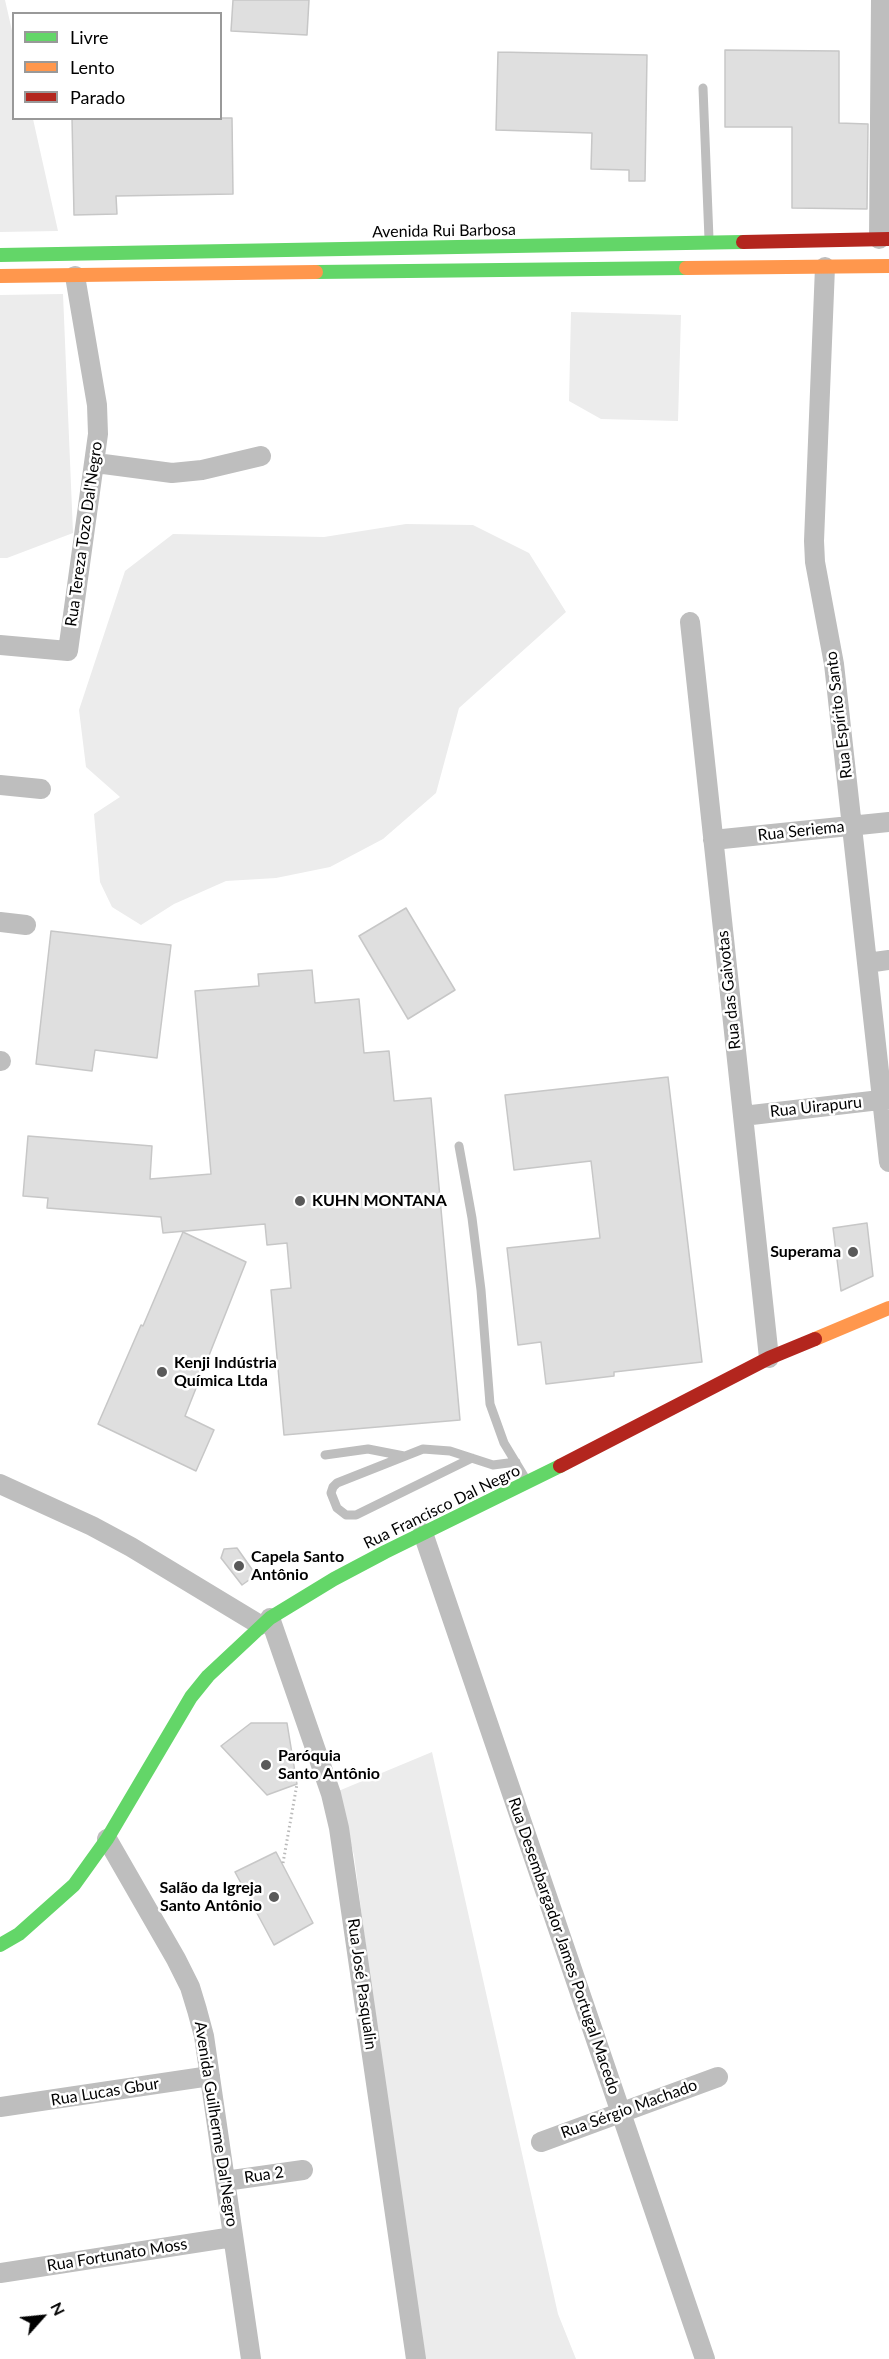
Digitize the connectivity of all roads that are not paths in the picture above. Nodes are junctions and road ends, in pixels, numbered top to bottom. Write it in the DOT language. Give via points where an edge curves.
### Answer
graph roads {
  1 [pos="881,0"];
  2 [pos="703,88"];
  3 [pos="884,239"];
  4 [pos="709,242"];
  5 [pos="0,255"];
  6 [pos="889,266"];
  7 [pos="825,267"];
  8 [pos="0,276"];
  9 [pos="75,276"];
  10 [pos="261,456"];
  11 [pos="96,464"];
  12 [pos="690,622"];
  13 [pos="0,645"];
  14 [pos="0,785"];
  15 [pos="41,789"];
  16 [pos="889,822"];
  17 [pos="852,826"];
  18 [pos="713,840"];
  19 [pos="0,922"];
  20 [pos="26,925"];
  21 [pos="889,960"];
  22 [pos="867,963"];
  23 [pos="885,1099"];
  24 [pos="743,1116"];
  25 [pos="459,1146"];
  26 [pos="889,1162"];
  27 [pos="889,1308"];
  28 [pos="770,1358"];
  29 [pos="325,1455"];
  30 [pos="404,1456"];
  31 [pos="471,1458"];
  32 [pos="516,1462"];
  33 [pos="528,1483"];
  34 [pos="0,1484"];
  35 [pos="423,1533"];
  36 [pos="265,1622"];
  37 [pos="107,1839"];
  38 [pos="0,1945"];
  39 [pos="210,2076"];
  40 [pos="718,2077"];
  41 [pos="0,2107"];
  42 [pos="621,2112"];
  43 [pos="541,2142"];
  44 [pos="303,2170"];
  45 [pos="225,2181"];
  46 [pos="233,2237"];
  47 [pos="0,2272"];
  48 [pos="251,2359"];
  49 [pos="416,2359"];
  50 [pos="705,2359"];
  1 -- 3 [label="street"];
  2 -- 4 [label="lane"];
  3 -- 4 [label="main road, Avenida Rui Barbosa"];
  4 -- 5 [label="main road, Avenida Rui Barbosa"];
  6 -- 7 [label="main road"];
  7 -- 9 [label="main road"];
  7 -- 17 [label="street, Rua Espírito Santo" via="815,562 834,664"];
  8 -- 9 [label="main road"];
  9 -- 11 [label="street, Rua Tereza Tozo Dal'Negro" via="97,405"];
  10 -- 11 [label="street" via="172,473"];
  11 -- 13 [label="street, Rua Tereza Tozo Dal'Negro" via="68,651"];
  12 -- 18 [label="street, Rua das Gaivotas"];
  14 -- 15 [label="street"];
  16 -- 17 [label="street, Rua Seriema"];
  17 -- 18 [label="street, Rua Seriema"];
  17 -- 22 [label="street, Rua Espírito Santo"];
  18 -- 24 [label="street, Rua das Gaivotas"];
  19 -- 20 [label="street"];
  21 -- 22 [label="street"];
  22 -- 23 [label="street, Rua Espírito Santo"];
  23 -- 24 [label="street, Rua Uirapuru"];
  23 -- 26 [label="street, Rua Espírito Santo"];
  24 -- 28 [label="street, Rua das Gaivotas"];
  25 -- 32 [label="lane" via="481,1290 490,1404 504,1443"];
  27 -- 28 [label="main road, Rua Francisco Dal Negro"];
  28 -- 33 [label="main road, Rua Francisco Dal Negro"];
  29 -- 30 [label="lane" via="368,1449"];
  30 -- 31 [label="lane" via="423,1449 450,1451"];
  30 -- 31 [label="lane" via="338,1483 331,1493 337,1508 345,1515 356,1515"];
  31 -- 32 [label="lane" via="493,1465"];
  32 -- 33 [label="lane"];
  33 -- 35 [label="main road, Rua Francisco Dal Negro"];
  34 -- 36 [label="street" via="93,1526"];
  35 -- 36 [label="main road, Rua Francisco Dal Negro" via="334,1579"];
  35 -- 42 [label="street, Rua Desembargador James Portugal Macedo"];
  36 -- 37 [label="main road, Rua Francisco Dal Negro" via="191,1697"];
  36 -- 49 [label="street, Rua José Pasqualin" via="331,1794 339,1828"];
  37 -- 38 [label="main road, Rua Francisco Dal Negro" via="74,1885 19,1934"];
  37 -- 39 [label="street, Avenida Guilherme Dal'Negro" via="190,1987"];
  39 -- 41 [label="street, Rua Lucas Gbur"];
  39 -- 45 [label="street, Avenida Guilherme Dal'Negro"];
  40 -- 42 [label="street, Rua Sérgio Machado"];
  42 -- 43 [label="street, Rua Sérgio Machado"];
  42 -- 50 [label="street, Rua Desembargador James Portugal Macedo"];
  44 -- 45 [label="street, Rua 2"];
  45 -- 46 [label="street, Avenida Guilherme Dal'Negro"];
  46 -- 47 [label="street, Rua Fortunato Moss"];
  46 -- 48 [label="street, Avenida Guilherme Dal'Negro"];
}
